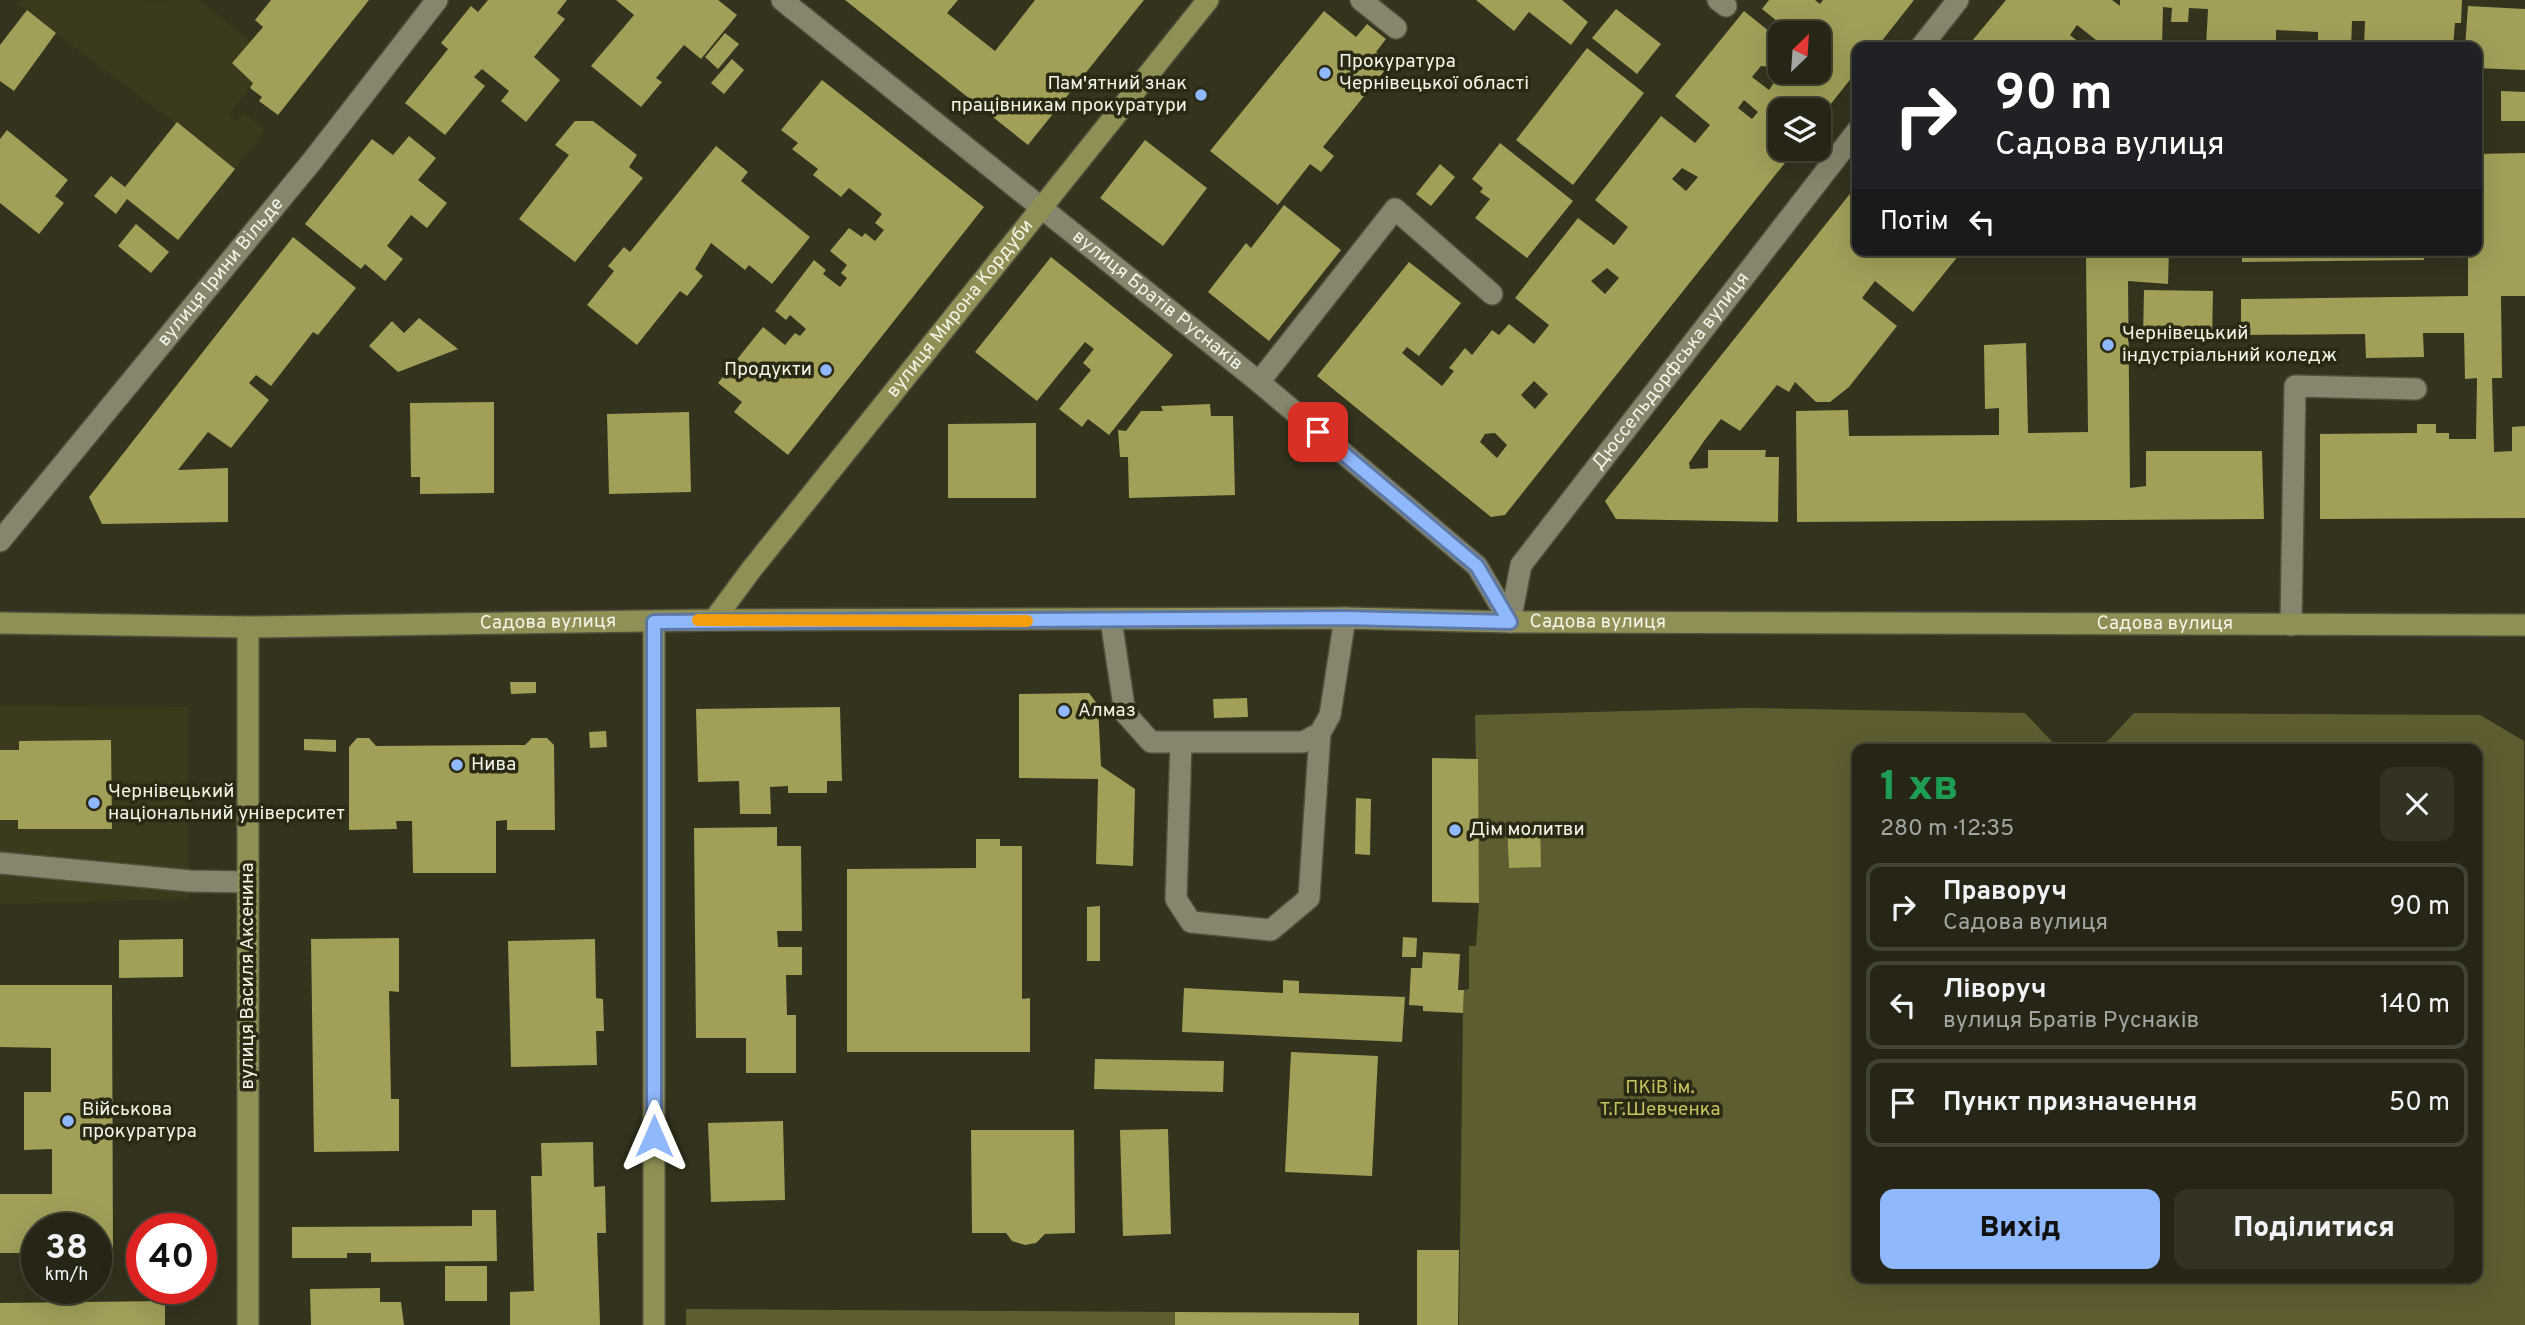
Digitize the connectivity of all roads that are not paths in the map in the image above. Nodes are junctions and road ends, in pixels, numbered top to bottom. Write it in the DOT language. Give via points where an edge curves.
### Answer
graph roads {
  1 [pos="438,0"];
  2 [pos="782,0"];
  3 [pos="1208,0"];
  4 [pos="1361,0"];
  5 [pos="1958,0"];
  6 [pos="1396,27"];
  7 [pos="1925,42"];
  8 [pos="1852,137"];
  9 [pos="1041,208"];
  10 [pos="1492,294"];
  11 [pos="1259,382"];
  12 [pos="2416,389"];
  13 [pos="0,541"];
  14 [pos="1345,618"];
  15 [pos="714,620"];
  16 [pos="1111,620"];
  17 [pos="654,622"];
  18 [pos="1510,622"];
  19 [pos="0,623"];
  20 [pos="2291,625"];
  21 [pos="2491,625"];
  22 [pos="2525,625"];
  23 [pos="248,627"];
  24 [pos="2525,640"];
  25 [pos="1320,733"];
  26 [pos="1181,743"];
  27 [pos="0,863"];
  28 [pos="248,882"];
  29 [pos="248,1325"];
  30 [pos="654,1325"];
  1 -- 13 [label="street, вулиця Ірини Вільде" via="305,170"];
  2 -- 9 [label="street, вулиця Братів Руснаків"];
  3 -- 9 [label="main road, вулиця Мирона Кордуби"];
  4 -- 6 [label="street"];
  5 -- 7 [label="street"];
  8 -- 18 [label="street, Дюссельдорфська вулиця" via="1521,565"];
  9 -- 11 [label="street, вулиця Братів Руснаків"];
  9 -- 15 [label="main road, вулиця Мирона Кордуби"];
  10 -- 11 [label="street" via="1395,209"];
  11 -- 18 [label="street, вулиця Братів Руснаків" via="1477,566"];
  12 -- 20 [label="street" via="2295,386"];
  14 -- 16 [label="main road, Садова вулиця"];
  14 -- 18 [label="main road, Садова вулиця"];
  14 -- 25 [label="street" via="1330,715"];
  15 -- 16 [label="main road, Садова вулиця"];
  15 -- 17 [label="main road, Садова вулиця"];
  16 -- 26 [label="street" via="1125,713 1151,742"];
  17 -- 23 [label="main road, Садова вулиця"];
  17 -- 30 [label="main road"];
  18 -- 20 [label="main road, Садова вулиця"];
  19 -- 23 [label="main road, Садова вулиця"];
  20 -- 21 [label="main road, Садова вулиця"];
  21 -- 22 [label="main road, Садова вулиця"];
  21 -- 24 [label="main road"];
  23 -- 28 [label="main road, вулиця Василя Аксенина"];
  25 -- 26 [label="street" via="1303,743"];
  25 -- 26 [label="street" via="1309,898 1271,930 1191,922 1176,898"];
  27 -- 28 [label="street"];
  28 -- 29 [label="main road, вулиця Василя Аксенина"];
}
